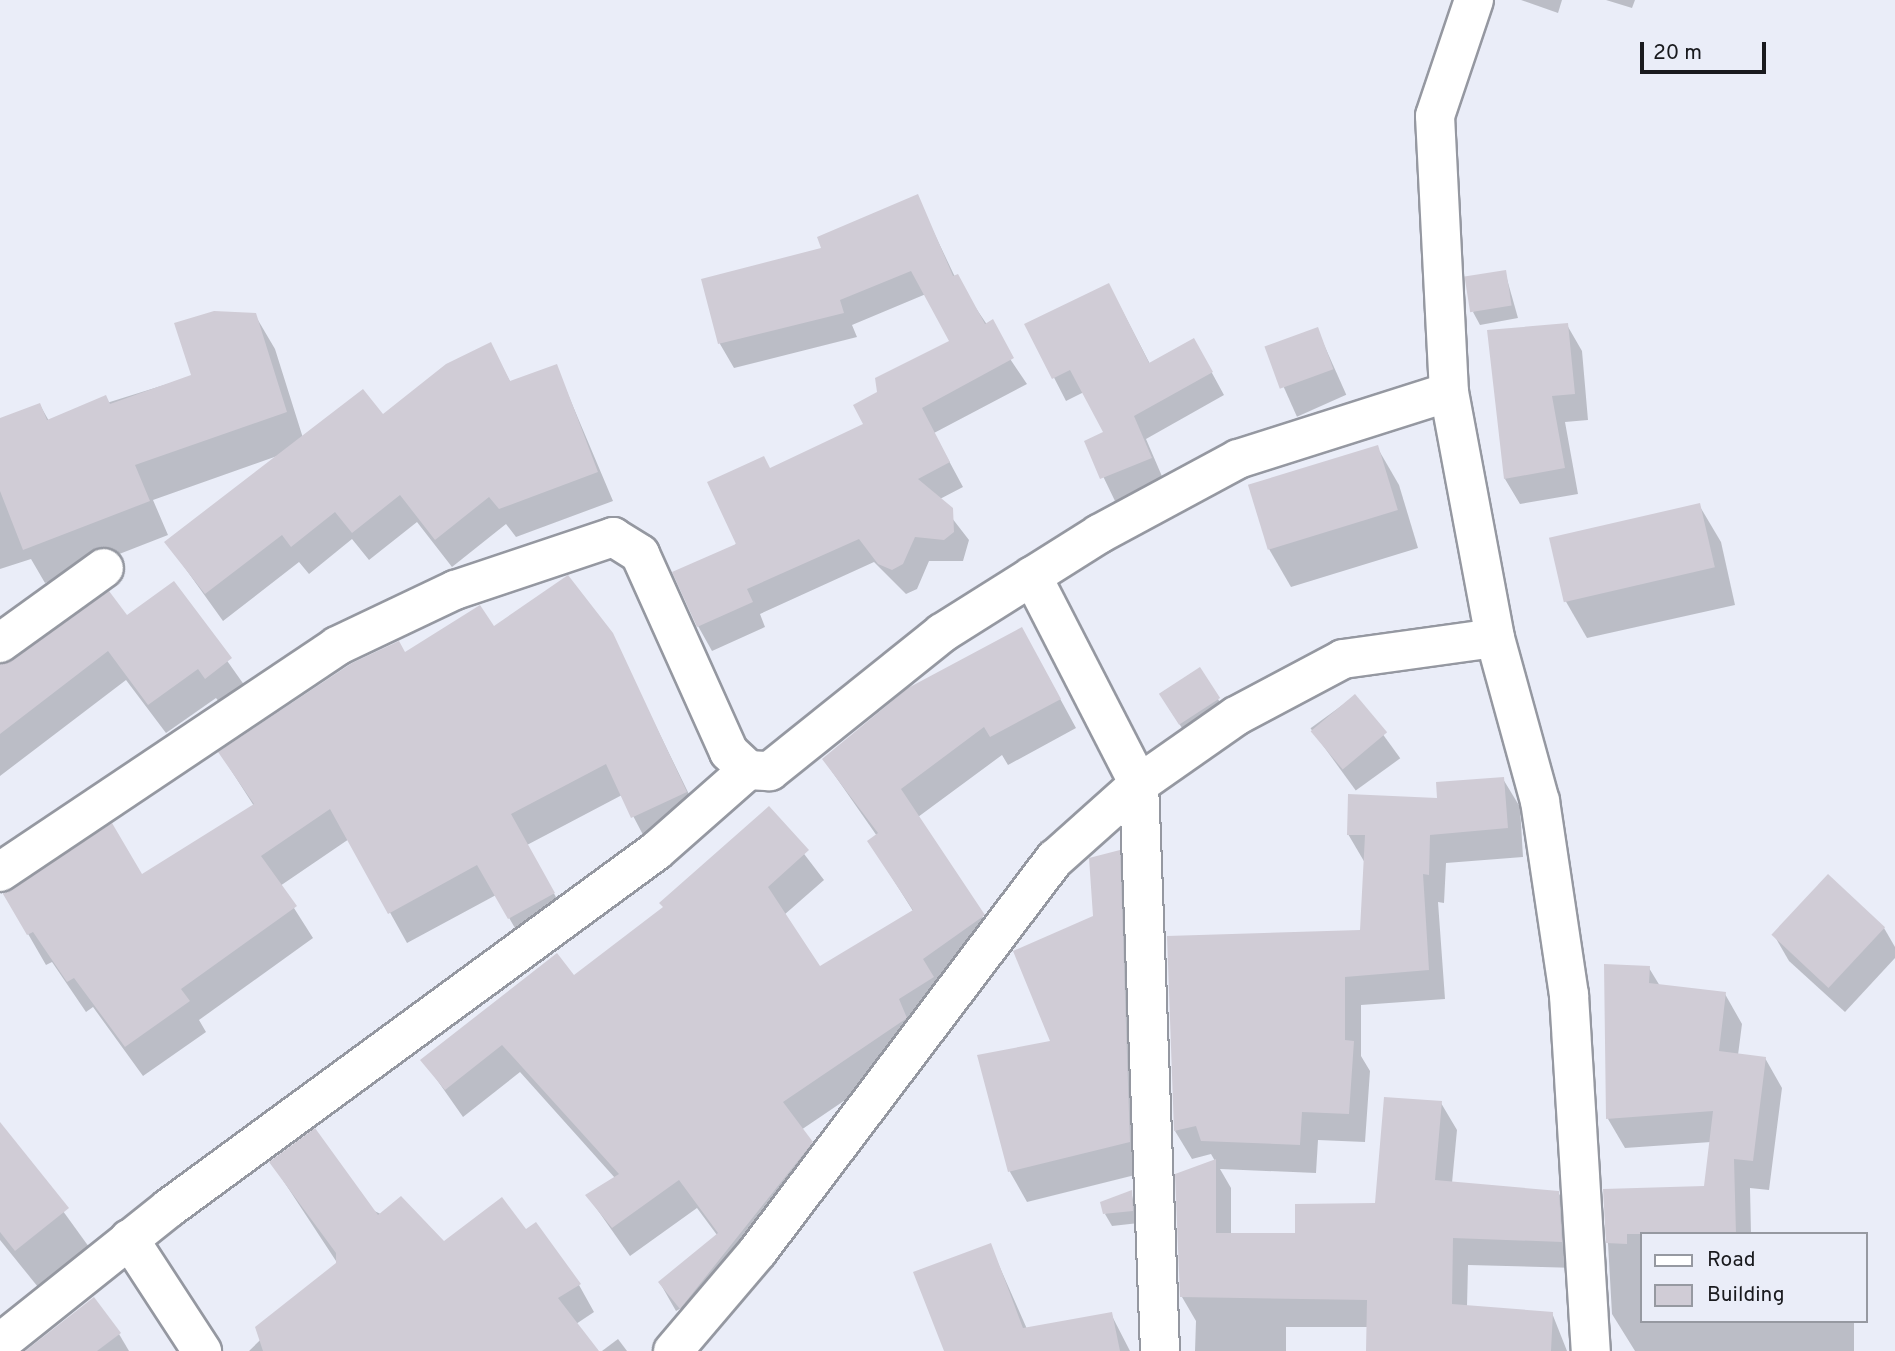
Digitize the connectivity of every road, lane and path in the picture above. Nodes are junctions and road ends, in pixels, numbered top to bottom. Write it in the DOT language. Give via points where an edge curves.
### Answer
graph roads {
  1 [pos="1474,0"];
  2 [pos="1449,392"];
  3 [pos="104,568"];
  4 [pos="1032,576"];
  5 [pos="1494,638"];
  6 [pos="0,643"];
  7 [pos="748,769"];
  8 [pos="1139,784"];
  9 [pos="0,872"];
  10 [pos="129,1239"];
  11 [pos="4,1333"];
  12 [pos="202,1351"];
  13 [pos="673,1351"];
  14 [pos="1160,1351"];
  15 [pos="1591,1351"];
  1 -- 2 [label="street" via="1435,116"];
  2 -- 4 [label="street" via="1238,459"];
  2 -- 5 [label="street"];
  3 -- 6 [label="street"];
  4 -- 7 [label="street" via="942,633 770,771"];
  4 -- 8 [label="street"];
  5 -- 8 [label="street" via="1343,659 1236,716"];
  5 -- 15 [label="street" via="1540,800 1569,995"];
  7 -- 9 [label="street" via="729,752 640,554 613,537 455,590 337,646"];
  7 -- 10 [label="street" via="656,851"];
  8 -- 13 [label="street" via="1055,859 758,1251"];
  8 -- 14 [label="street"];
  10 -- 11 [label="street"];
  10 -- 12 [label="street"];
}
